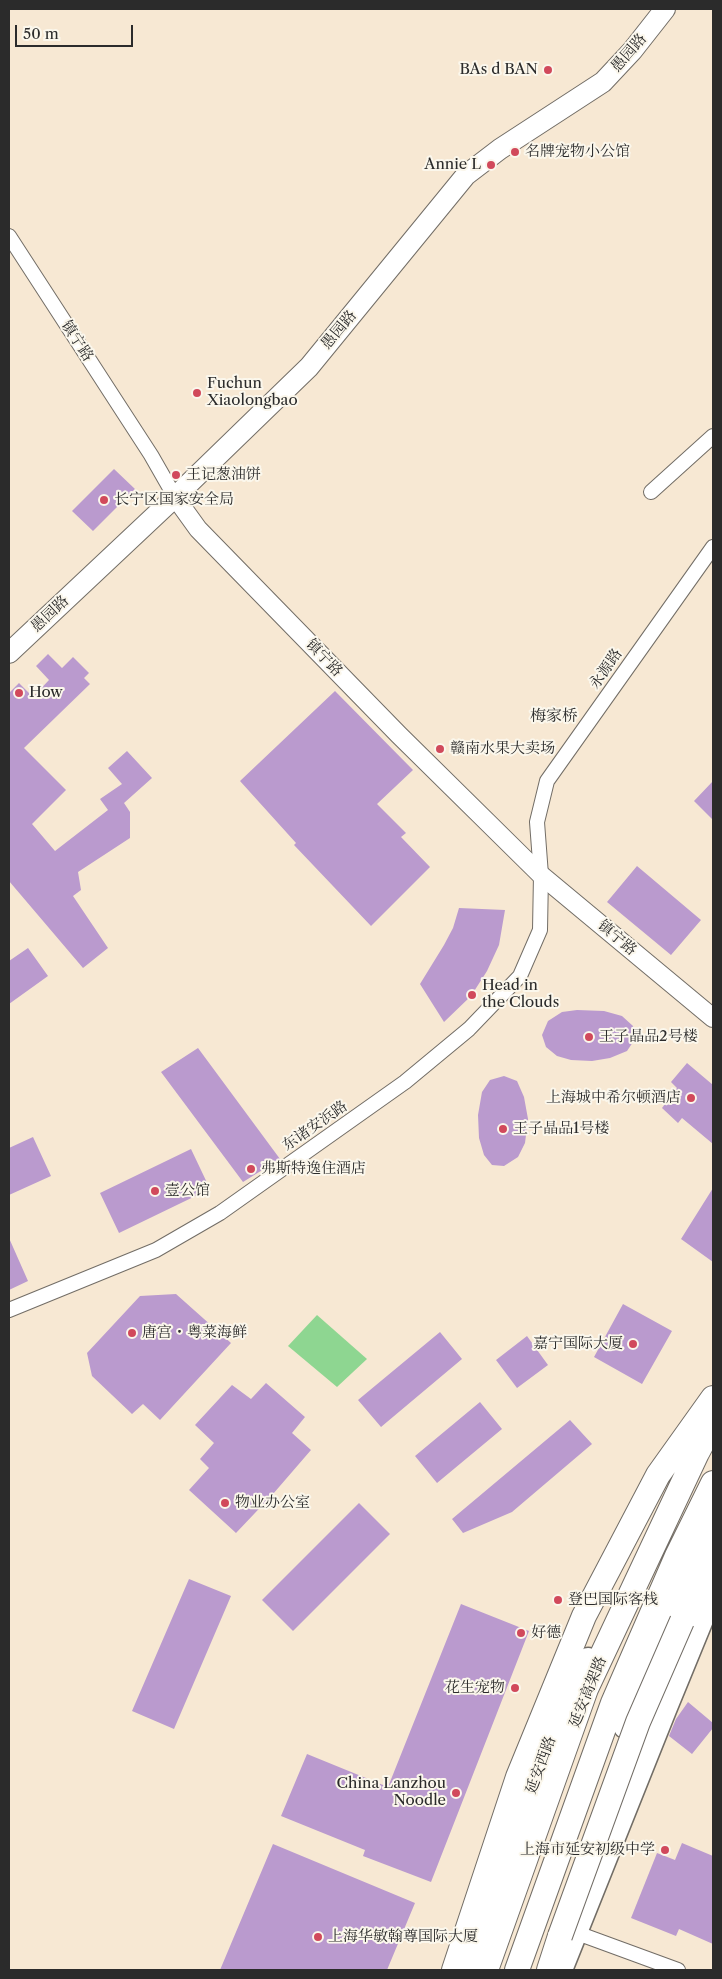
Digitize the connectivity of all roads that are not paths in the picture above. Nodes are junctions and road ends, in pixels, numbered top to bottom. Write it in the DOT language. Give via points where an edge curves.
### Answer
graph roads {
  1 [pos="665,9"];
  2 [pos="9,236"];
  3 [pos="713,436"];
  4 [pos="651,492"];
  5 [pos="175,497"];
  6 [pos="713,547"];
  7 [pos="9,653"];
  8 [pos="541,875"];
  9 [pos="713,1018"];
  10 [pos="9,1310"];
  11 [pos="713,1398"];
  12 [pos="713,1407"];
  13 [pos="713,1423"];
  14 [pos="713,1483"];
  15 [pos="712,1519"];
  16 [pos="713,1551"];
  17 [pos="713,1593"];
  18 [pos="656,1642"];
  19 [pos="688,1654"];
  20 [pos="568,1934"];
  21 [pos="454,1970"];
  22 [pos="467,1970"];
  23 [pos="486,1970"];
  24 [pos="517,1970"];
  25 [pos="538,1970"];
  26 [pos="549,1970"];
  27 [pos="561,1970"];
  28 [pos="678,1970"];
  1 -- 5 [label="main road, 愚园路" via="603,82 466,175 309,367"];
  2 -- 5 [label="street, 镇宁路"];
  3 -- 4 [label="street"];
  5 -- 7 [label="main road, 愚园路"];
  5 -- 8 [label="street, 镇宁路" via="198,529 399,736"];
  6 -- 8 [label="street, 永源路" via="547,781 536,822"];
  8 -- 9 [label="street, 镇宁路"];
  8 -- 10 [label="street, 东诸安浜路" via="540,930 520,976 469,1029 405,1082 220,1213 156,1250"];
  11 -- 21 [label="highway" via="658,1475 584,1616 518,1777"];
  12 -- 22 [label="main road, 延安西路" via="557,1721"];
  13 -- 23 [label="highway, 延安高架路" via="586,1689"];
  14 -- 24 [label="highway, 延安高架路" via="677,1556 613,1703"];
  15 -- 18 [label="main road" via="669,1603"];
  16 -- 20 [label="highway, bridge" via="638,1722"];
  17 -- 19 [label="main road"];
  18 -- 19 [label="main road"];
  18 -- 25 [label="main road"];
  19 -- 20 [label="main road"];
  20 -- 26 [label="highway"];
  20 -- 27 [label="main road"];
  20 -- 28 [label="street"];
}
